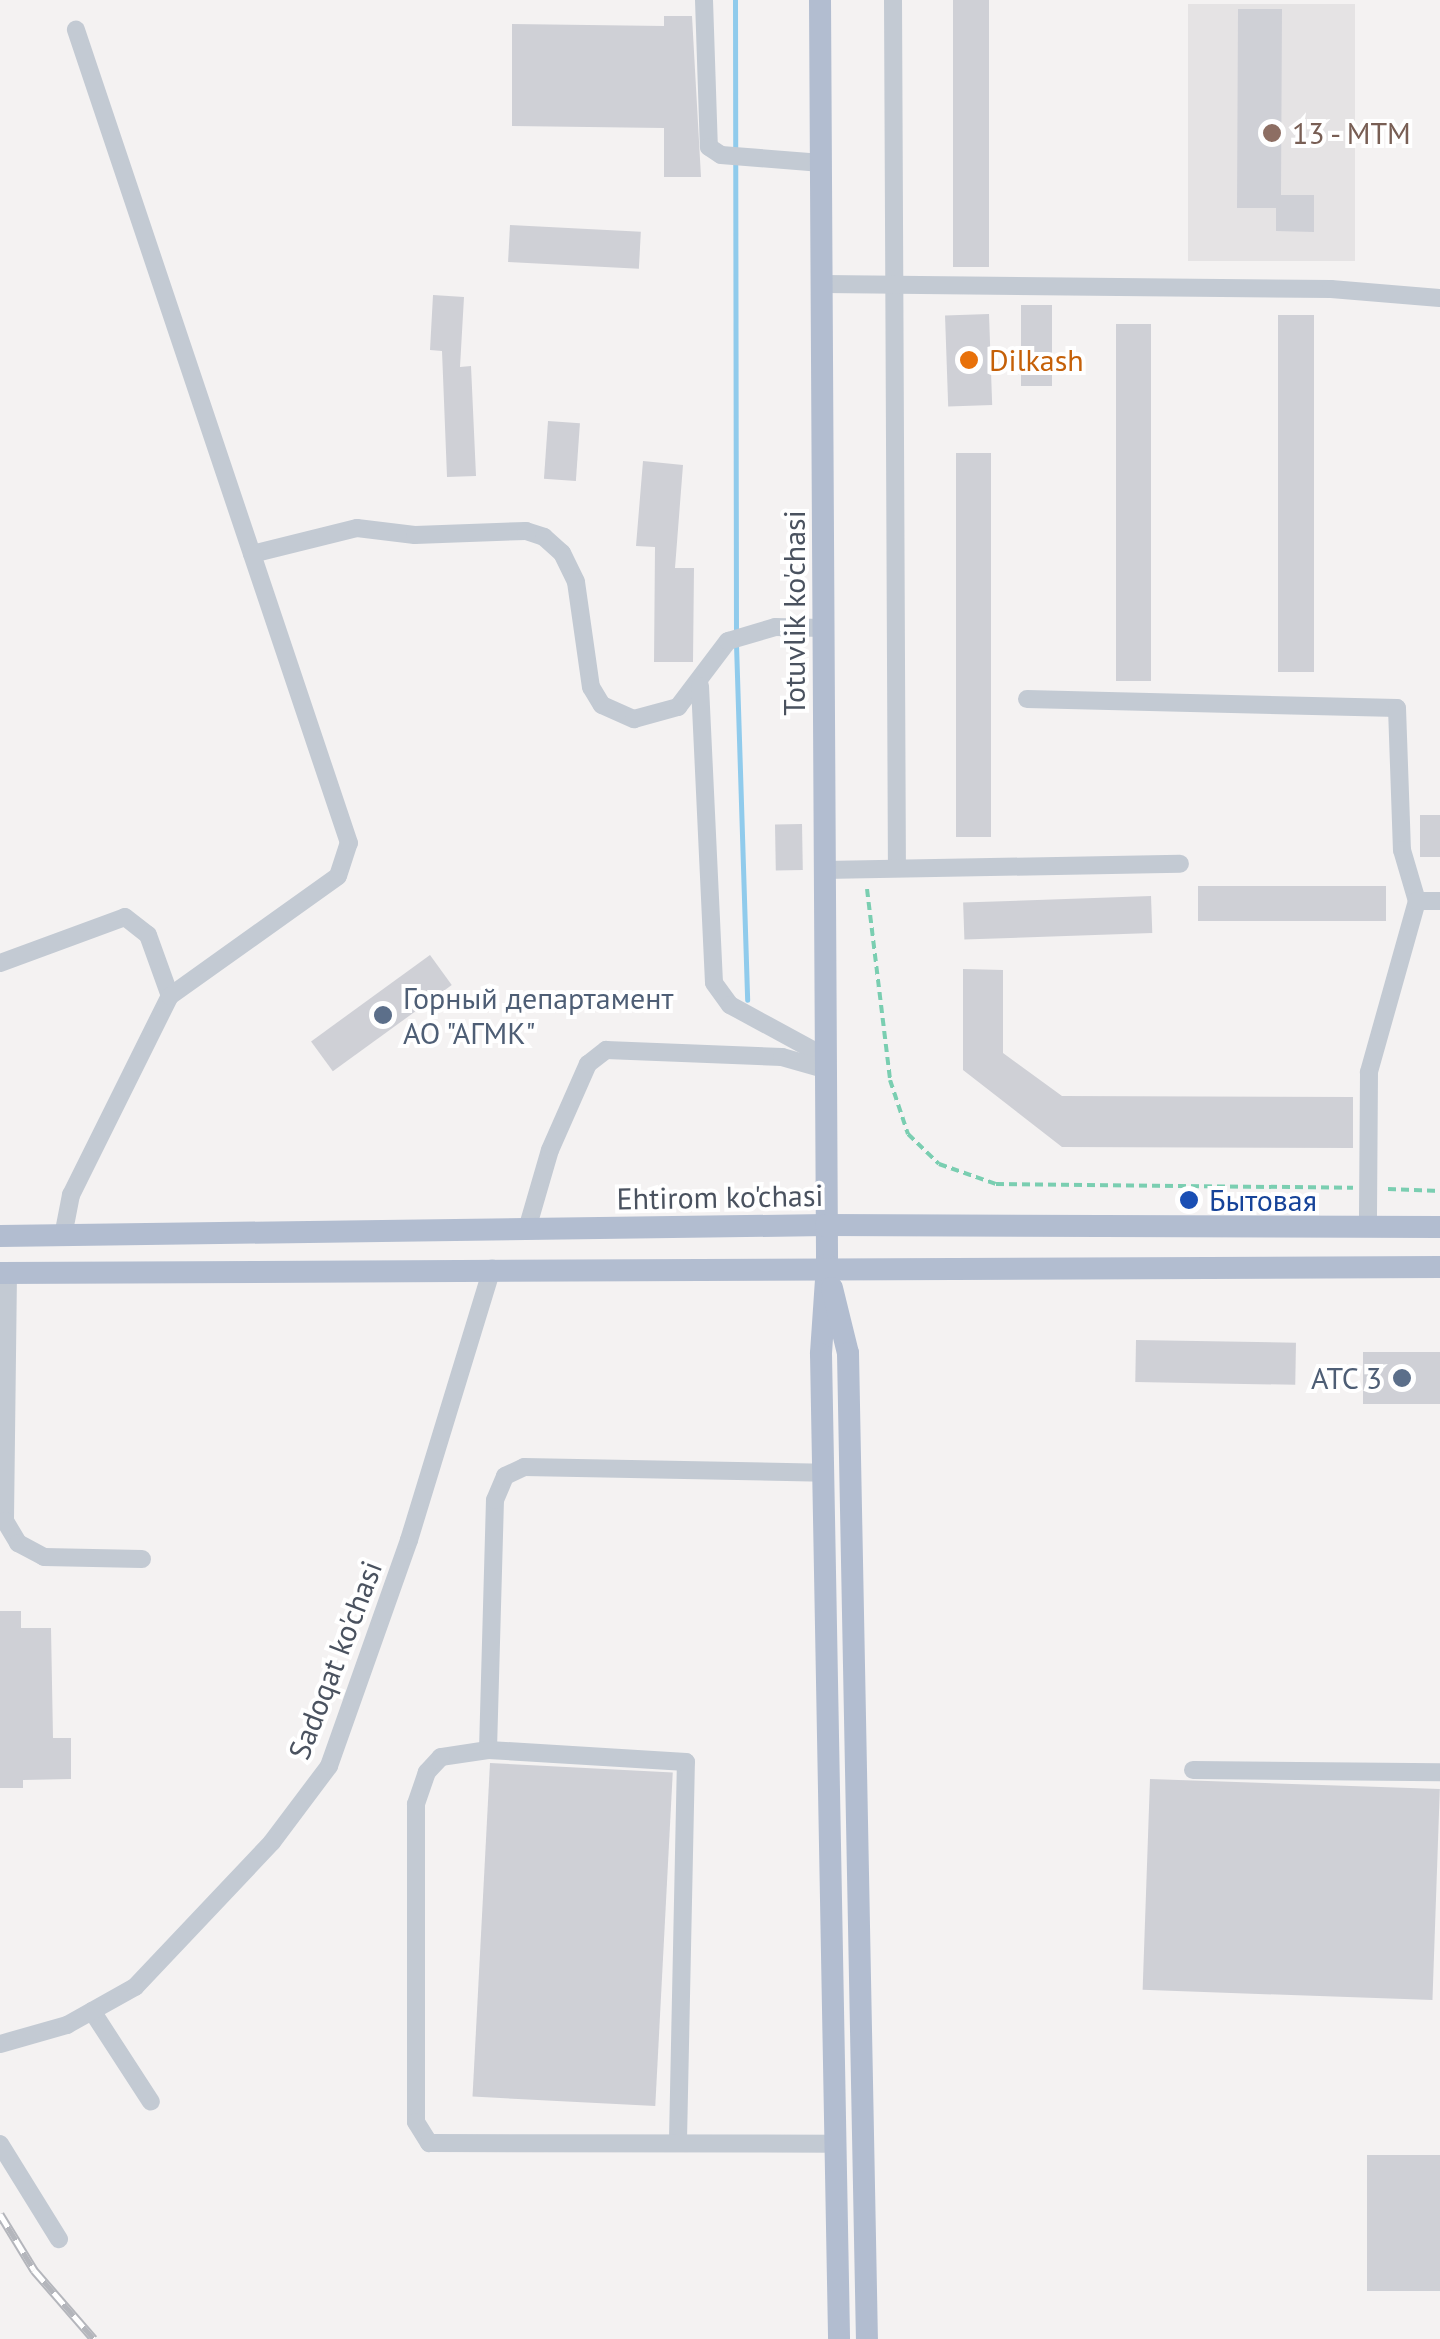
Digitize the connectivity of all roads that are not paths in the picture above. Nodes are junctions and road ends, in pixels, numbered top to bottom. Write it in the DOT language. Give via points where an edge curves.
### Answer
graph roads {
  1 [pos="704,0"];
  2 [pos="820,0"];
  3 [pos="892,0"];
  4 [pos="76,30"];
  5 [pos="822,162"];
  6 [pos="824,284"];
  7 [pos="894,285"];
  8 [pos="1440,298"];
  9 [pos="252,554"];
  10 [pos="824,628"];
  11 [pos="700,686"];
  12 [pos="1027,699"];
  13 [pos="1180,864"];
  14 [pos="898,868"];
  15 [pos="824,870"];
  16 [pos="1417,901"];
  17 [pos="1440,901"];
  18 [pos="0,963"];
  19 [pos="170,996"];
  20 [pos="824,1062"];
  21 [pos="826,1225"];
  22 [pos="1368,1227"];
  23 [pos="1440,1227"];
  24 [pos="527,1229"];
  25 [pos="0,1236"];
  26 [pos="63,1236"];
  27 [pos="827,1265"];
  28 [pos="492,1268"];
  29 [pos="1440,1268"];
  30 [pos="4,1273"];
  31 [pos="824,1473"];
  32 [pos="142,1560"];
  33 [pos="488,1750"];
  34 [pos="1194,1770"];
  35 [pos="1440,1772"];
  36 [pos="92,2011"];
  37 [pos="0,2044"];
  38 [pos="151,2102"];
  39 [pos="678,2140"];
  40 [pos="0,2144"];
  41 [pos="836,2144"];
  42 [pos="59,2238"];
  43 [pos="839,2339"];
  44 [pos="867,2339"];
  1 -- 5 [label="street" via="708,147 738,156"];
  2 -- 5 [label="main road, Totuvlik ko'chasi"];
  3 -- 7 [label="street"];
  4 -- 9 [label="street"];
  5 -- 6 [label="main road, Totuvlik ko'chasi"];
  6 -- 7 [label="street"];
  6 -- 10 [label="main road, Totuvlik ko'chasi"];
  7 -- 8 [label="street" via="1331,289"];
  7 -- 14 [label="street"];
  9 -- 11 [label="street" via="357,528 526,532 562,553 576,582 584,656 602,705 634,719 658,716"];
  9 -- 19 [label="street" via="349,843 348,861 338,876"];
  10 -- 11 [label="street" via="775,627 736,638"];
  10 -- 15 [label="main road, Totuvlik ko'chasi"];
  11 -- 20 [label="street" via="714,982 730,1006"];
  12 -- 16 [label="street" via="1397,708 1402,850"];
  13 -- 14 [label="street"];
  14 -- 15 [label="street"];
  15 -- 20 [label="main road, Totuvlik ko'chasi"];
  16 -- 17 [label="street"];
  16 -- 22 [label="street" via="1369,1072"];
  18 -- 19 [label="street" via="125,917 148,935"];
  19 -- 26 [label="street" via="71,1195"];
  20 -- 21 [label="main road, Totuvlik ko'chasi"];
  20 -- 24 [label="street" via="606,1050 588,1064 550,1150"];
  21 -- 22 [label="main road, Ehtirom ko'chasi"];
  21 -- 24 [label="main road, Ehtirom ko'chasi"];
  21 -- 27 [label="main road, Totuvlik ko'chasi"];
  22 -- 23 [label="main road, Ehtirom ko'chasi"];
  24 -- 26 [label="main road, Ehtirom ko'chasi"];
  25 -- 26 [label="main road, Ehtirom ko'chasi"];
  27 -- 28 [label="main road"];
  27 -- 29 [label="main road"];
  27 -- 31 [label="main road"];
  27 -- 44 [label="main road" via="848,1353"];
  28 -- 30 [label="main road"];
  28 -- 36 [label="street, Sadoqat ko'chasi" via="409,1540 330,1766 272,1842 134,1987"];
  30 -- 32 [label="street" via="5,1521 18,1543 44,1557"];
  31 -- 33 [label="street" via="524,1467 505,1476 495,1500"];
  31 -- 41 [label="main road"];
  33 -- 39 [label="street" via="686,1762"];
  33 -- 39 [label="street" via="441,1757 427,1772 416,1804 416,2122 429,2142"];
  34 -- 35 [label="street"];
  36 -- 37 [label="street, Sadoqat ko'chasi"];
  36 -- 38 [label="street"];
  39 -- 41 [label="street"];
  40 -- 42 [label="street"];
  41 -- 43 [label="main road"];
}
